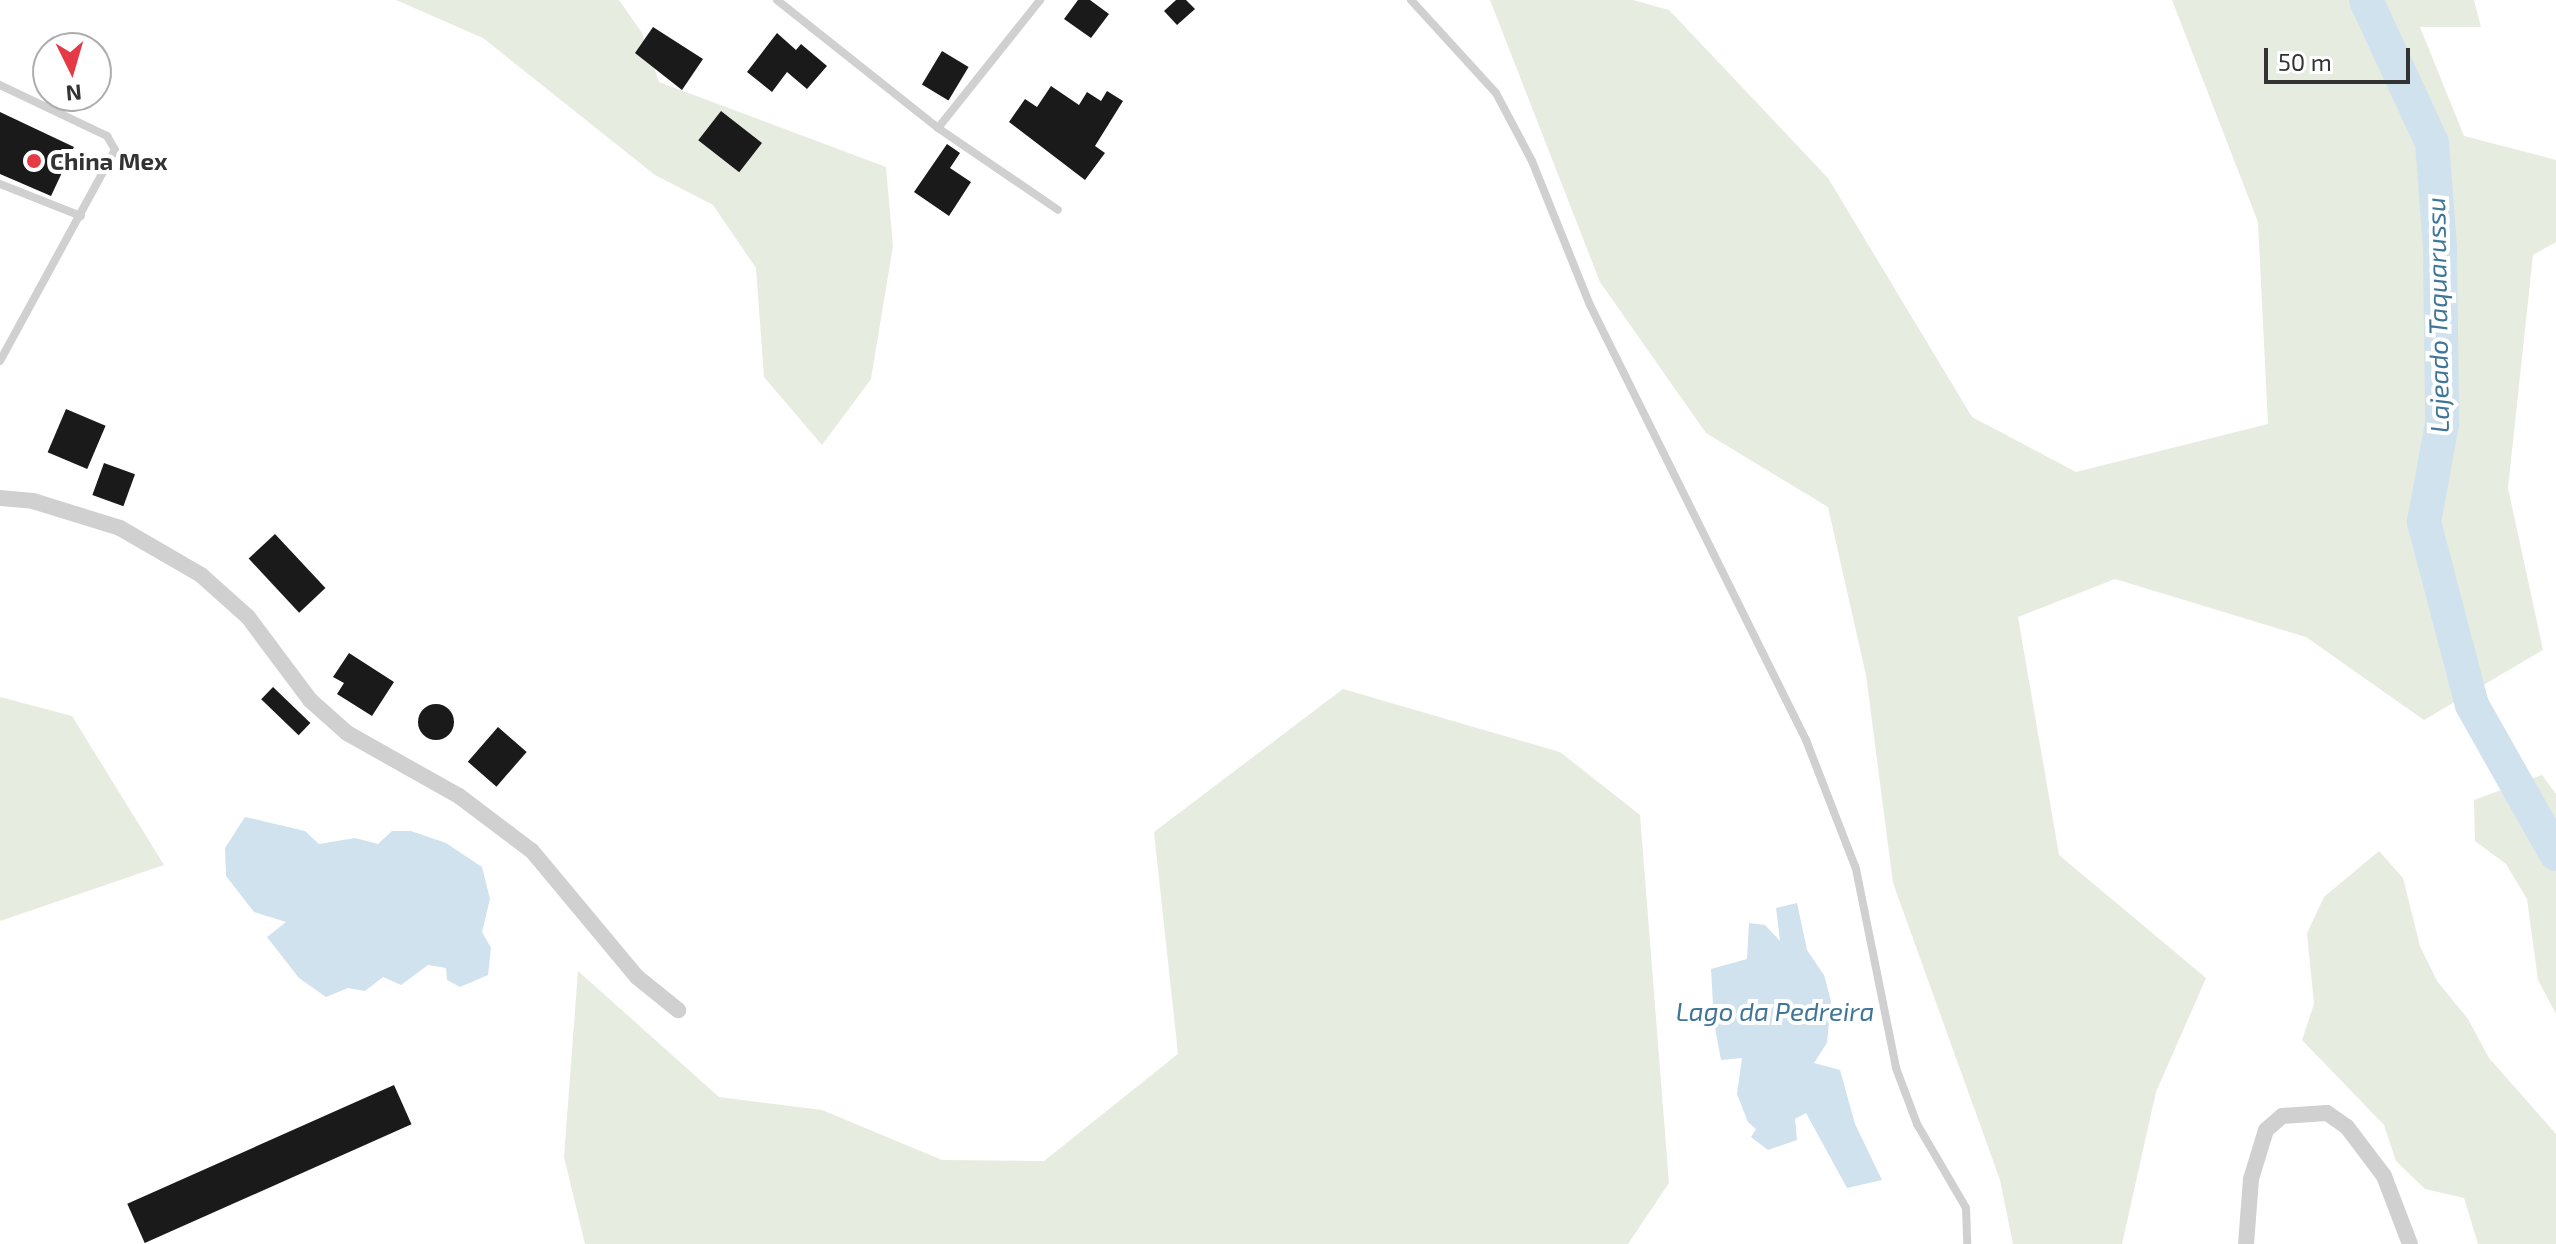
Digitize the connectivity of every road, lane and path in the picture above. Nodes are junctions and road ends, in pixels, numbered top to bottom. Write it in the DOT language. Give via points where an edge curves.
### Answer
graph roads {
  1 [pos="777,0"];
  2 [pos="1040,0"];
  3 [pos="1411,0"];
  4 [pos="0,85"];
  5 [pos="938,128"];
  6 [pos="0,184"];
  7 [pos="1058,210"];
  8 [pos="81,216"];
  9 [pos="0,361"];
  10 [pos="0,498"];
  11 [pos="678,1010"];
  12 [pos="1967,1244"];
  13 [pos="2246,1244"];
  14 [pos="2410,1244"];
  1 -- 5 [label="lane"];
  2 -- 5 [label="lane"];
  3 -- 12 [label="lane" via="1496,93 1532,161 1590,305 1806,740 1856,869 1896,1068 1917,1124 1966,1208"];
  4 -- 8 [label="lane" via="107,136 115,150"];
  5 -- 7 [label="lane"];
  6 -- 8 [label="lane"];
  8 -- 9 [label="lane"];
  10 -- 11 [label="street" via="33,501 120,528 201,575 248,617 310,700 347,733 459,796 532,851 637,977"];
  13 -- 14 [label="street" via="2251,1179 2266,1130 2282,1116 2327,1113 2347,1127 2384,1176"];
}
